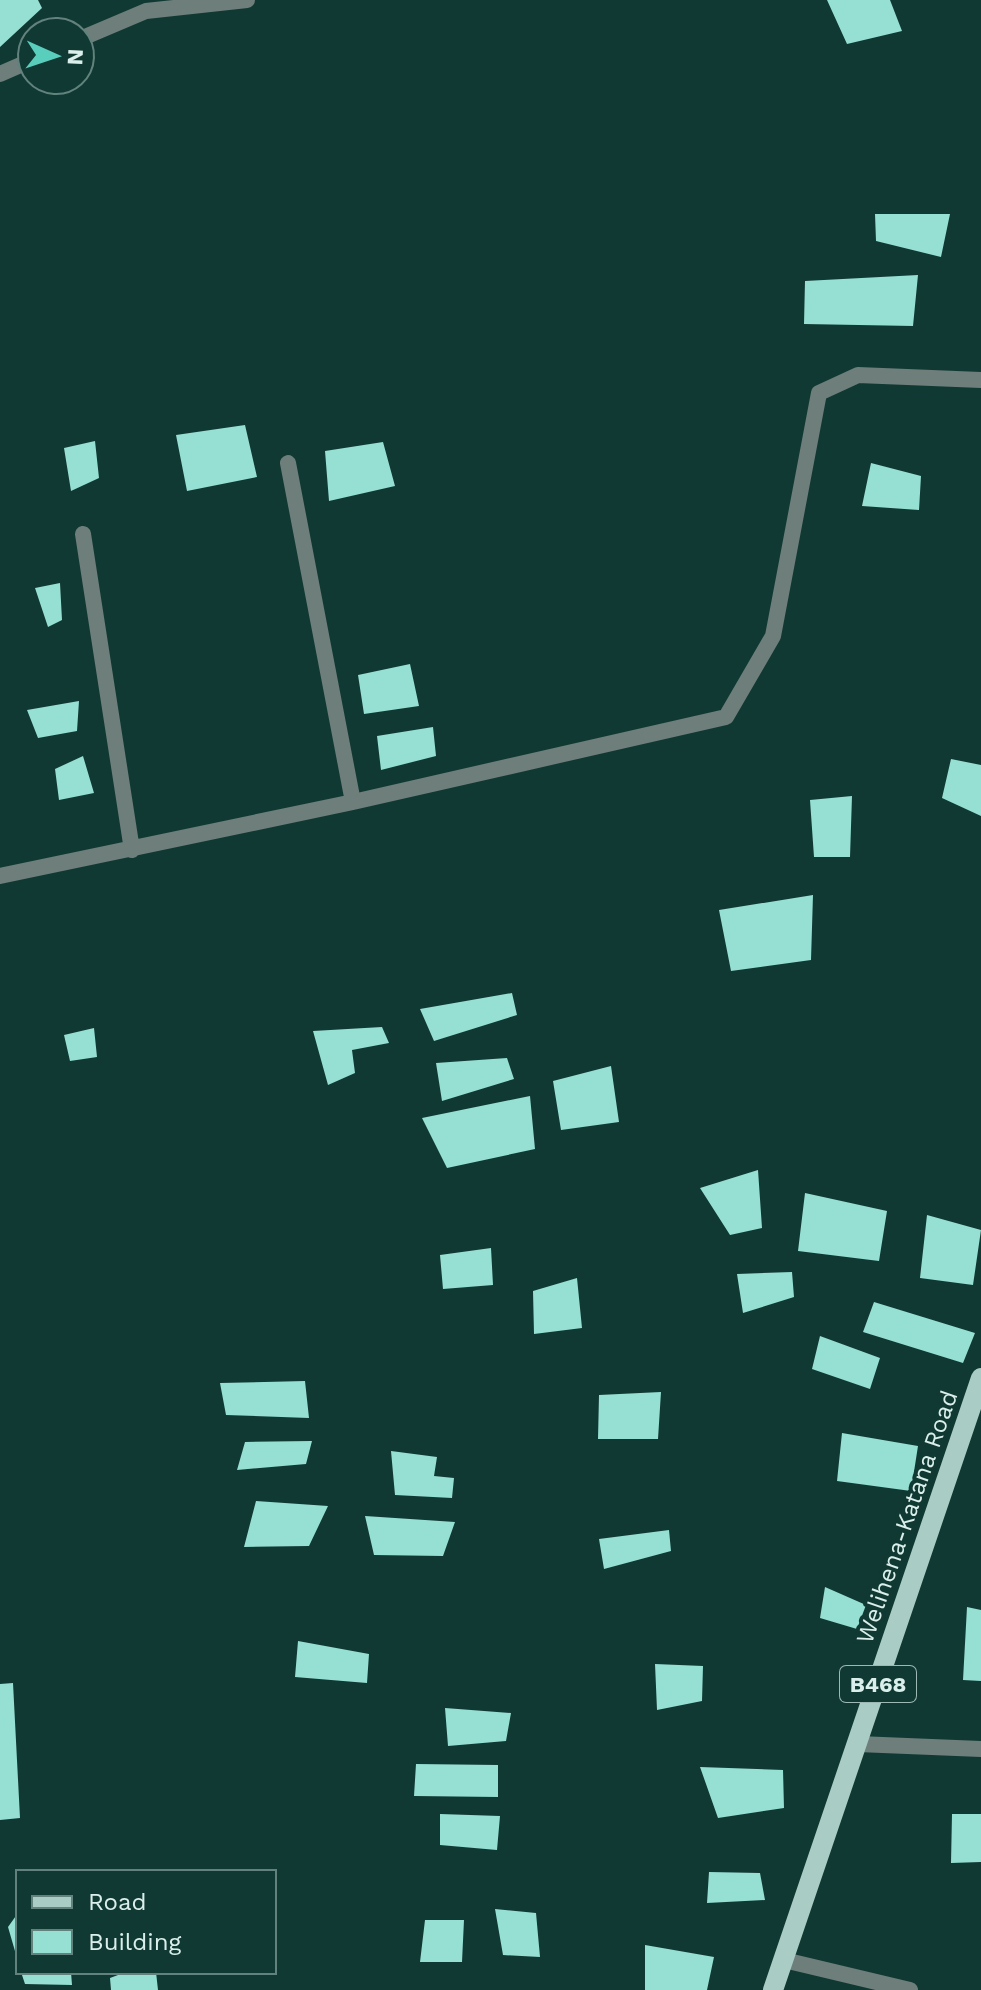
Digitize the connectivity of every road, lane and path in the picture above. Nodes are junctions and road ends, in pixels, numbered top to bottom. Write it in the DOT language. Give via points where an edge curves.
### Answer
graph roads {
  1 [pos="247,0"];
  2 [pos="96,32"];
  3 [pos="981,380"];
  4 [pos="288,463"];
  5 [pos="83,534"];
  6 [pos="353,802"];
  7 [pos="132,850"];
  8 [pos="0,876"];
  9 [pos="981,1378"];
  10 [pos="858,1744"];
  11 [pos="981,1749"];
  12 [pos="784,1960"];
  13 [pos="773,1990"];
  14 [pos="910,1990"];
  1 -- 2 [label="street" via="146,11"];
  3 -- 6 [label="street" via="858,375 819,393 773,636 726,717"];
  4 -- 6 [label="street"];
  5 -- 7 [label="street"];
  6 -- 7 [label="street"];
  7 -- 8 [label="street"];
  9 -- 10 [label="main road, Welihena-Katana Road / B468"];
  10 -- 11 [label="street"];
  10 -- 12 [label="main road, Welihena-Katana Road / B468"];
  12 -- 13 [label="main road, Welihena-Katana Road / B468"];
  12 -- 14 [label="street"];
}
